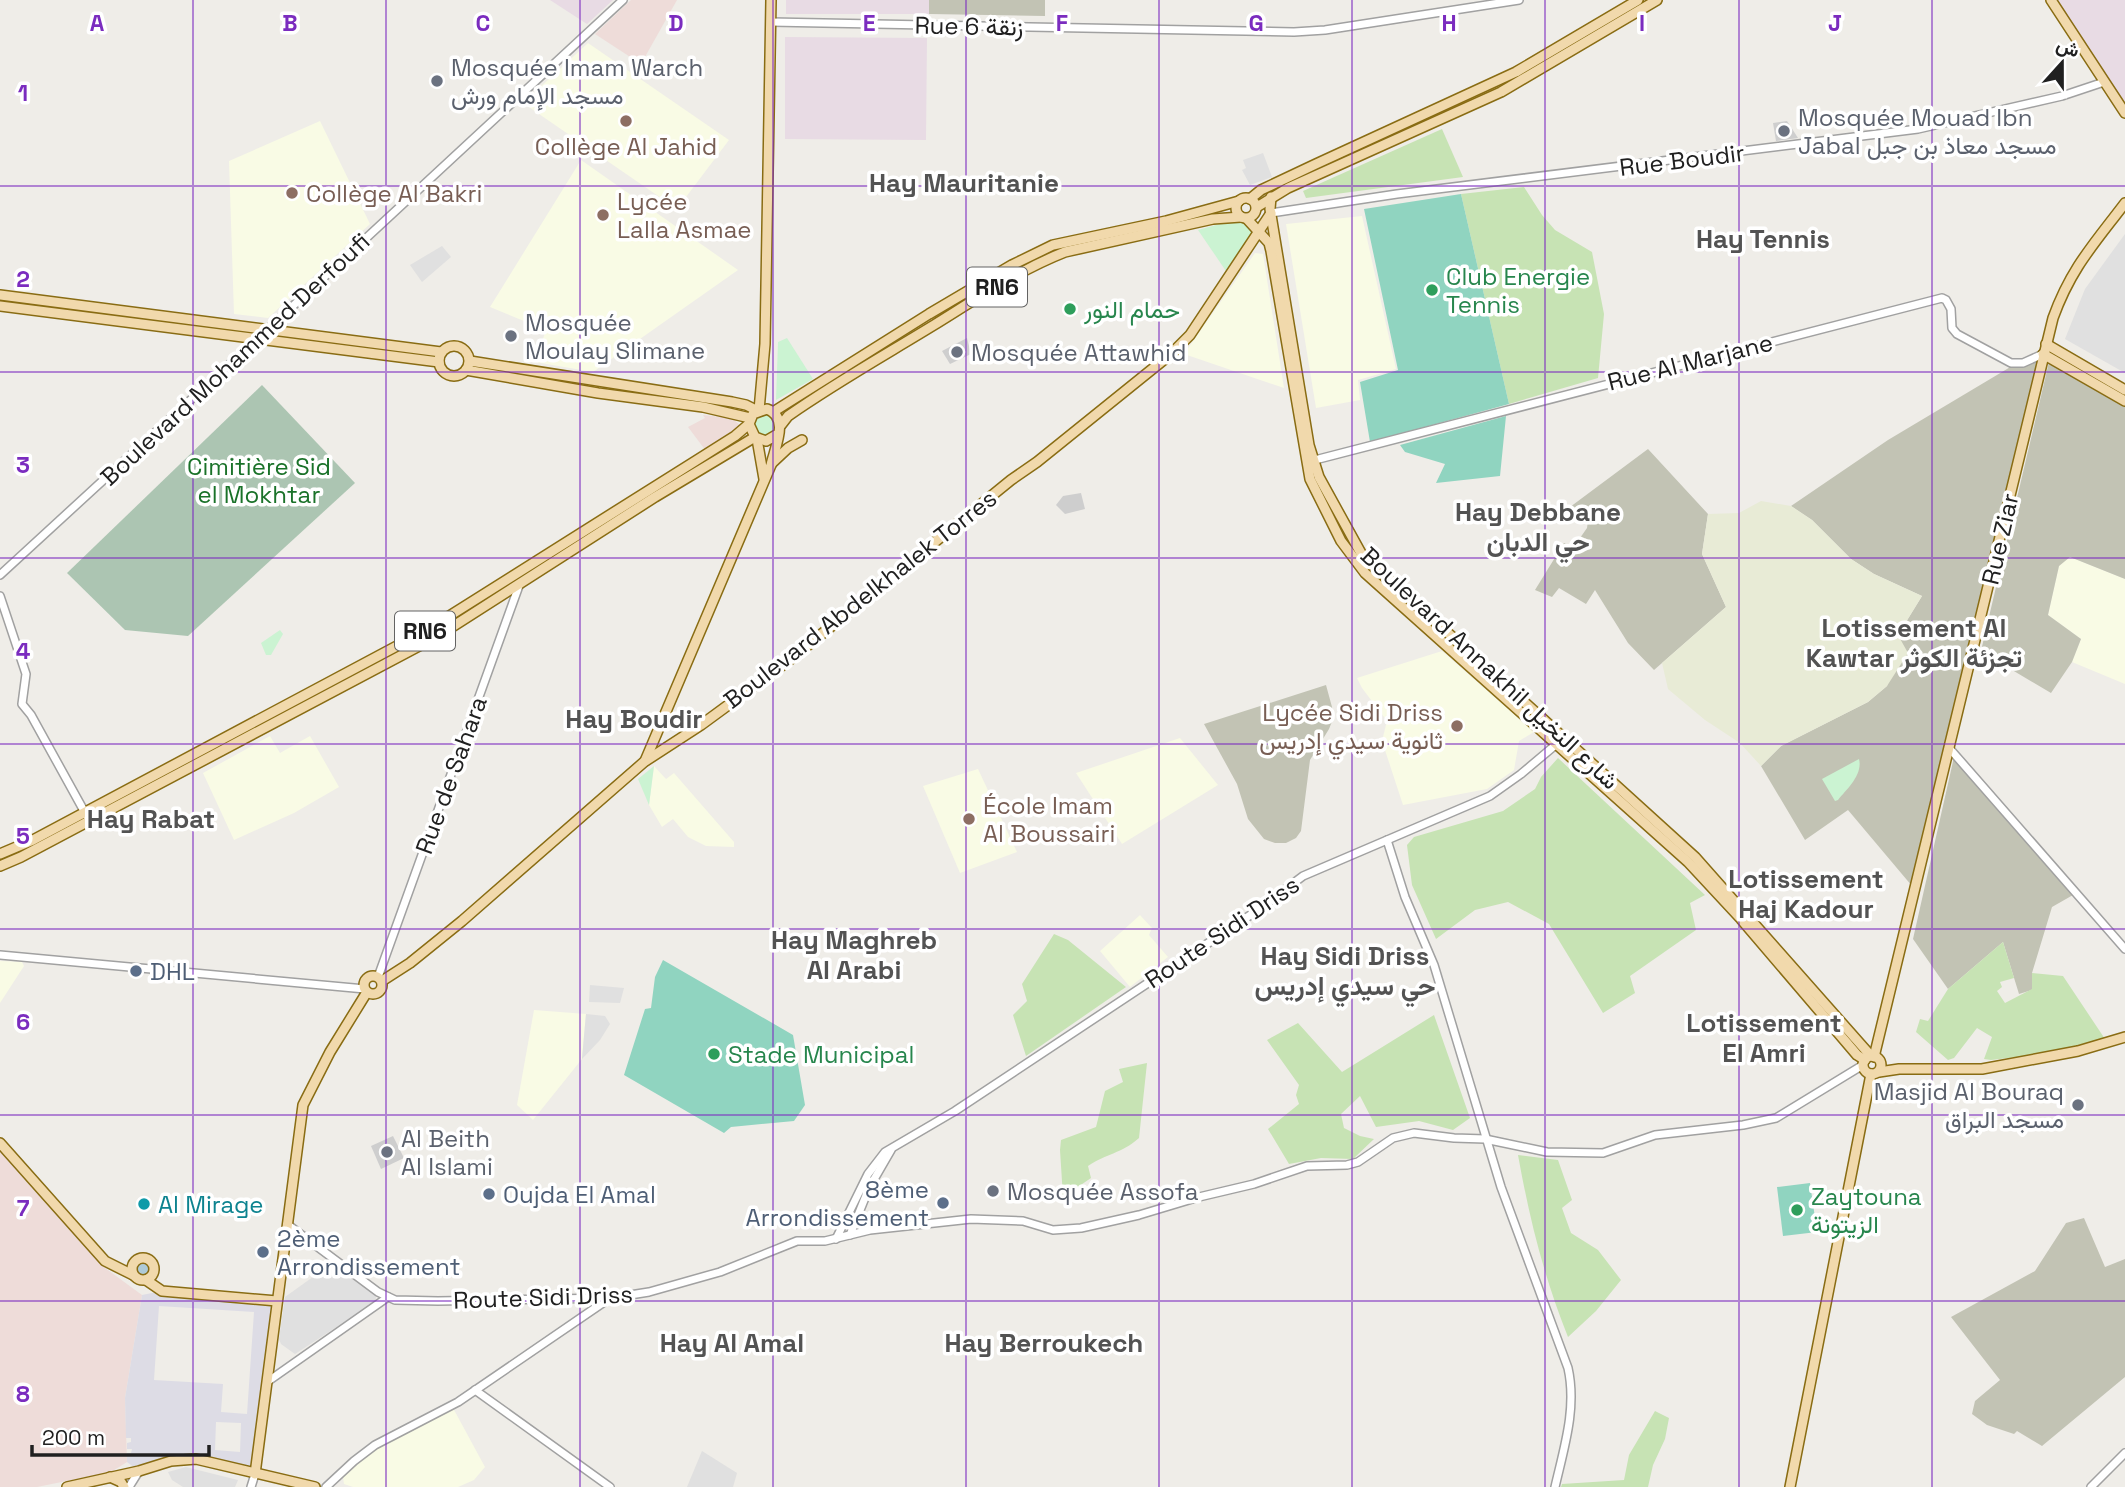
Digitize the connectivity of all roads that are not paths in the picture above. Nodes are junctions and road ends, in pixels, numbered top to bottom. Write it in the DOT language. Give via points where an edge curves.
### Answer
graph roads {
  1 [pos="623,0"];
  2 [pos="771,0"];
  3 [pos="1520,0"];
  4 [pos="1657,0"];
  5 [pos="2051,0"];
  6 [pos="1633,1"];
  7 [pos="771,22"];
  8 [pos="2104,82"];
  9 [pos="2125,113"];
  10 [pos="1417,118"];
  11 [pos="1422,128"];
  12 [pos="1248,188"];
  13 [pos="1259,191"];
  14 [pos="1271,197"];
  15 [pos="1250,199"];
  16 [pos="1239,201"];
  17 [pos="2125,203"];
  18 [pos="1256,210"];
  19 [pos="1271,213"];
  20 [pos="1244,218"];
  21 [pos="1259,232"];
  22 [pos="0,295"];
  23 [pos="0,306"];
  24 [pos="269,329"];
  25 [pos="258,338"];
  26 [pos="2045,349"];
  27 [pos="440,357"];
  28 [pos="468,366"];
  29 [pos="763,383"];
  30 [pos="2124,396"];
  31 [pos="759,411"];
  32 [pos="772,411"];
  33 [pos="750,421"];
  34 [pos="779,429"];
  35 [pos="756,438"];
  36 [pos="802,440"];
  37 [pos="1310,461"];
  38 [pos="771,465"];
  39 [pos="765,480"];
  40 [pos="521,572"];
  41 [pos="0,575"];
  42 [pos="520,583"];
  43 [pos="0,596"];
  44 [pos="1564,736"];
  45 [pos="1556,745"];
  46 [pos="1950,748"];
  47 [pos="644,762"];
  48 [pos="87,816"];
  49 [pos="1387,841"];
  50 [pos="0,854"];
  51 [pos="0,866"];
  52 [pos="2125,949"];
  53 [pos="0,954"];
  54 [pos="380,979"];
  55 [pos="366,991"];
  56 [pos="2125,1037"];
  57 [pos="1872,1064"];
  58 [pos="1485,1139"];
  59 [pos="0,1143"];
  60 [pos="891,1149"];
  61 [pos="857,1217"];
  62 [pos="287,1224"];
  63 [pos="868,1231"];
  64 [pos="850,1235"];
  65 [pos="836,1239"];
  66 [pos="133,1275"];
  67 [pos="146,1280"];
  68 [pos="388,1297"];
  69 [pos="611,1298"];
  70 [pos="277,1300"];
  71 [pos="267,1382"];
  72 [pos="475,1390"];
  73 [pos="2125,1453"];
  74 [pos="139,1471"];
  75 [pos="255,1474"];
  76 [pos="110,1477"];
  77 [pos="67,1487"];
  78 [pos="127,1487"];
  79 [pos="251,1487"];
  80 [pos="315,1487"];
  81 [pos="326,1487"];
  82 [pos="610,1487"];
  83 [pos="1555,1487"];
  84 [pos="1790,1487"];
  85 [pos="2091,1487"];
  1 -- 24 [label="street, Boulevard Mohammed Derfoufi"];
  2 -- 7 [label="main road"];
  3 -- 7 [label="street, Rue 6 زنقة" via="1294,32"];
  4 -- 11 [label="main road" via="1529,77"];
  5 -- 8 [label="main road"];
  6 -- 10 [label="main road" via="1516,72"];
  7 -- 29 [label="main road"];
  8 -- 9 [label="main road"];
  8 -- 19 [label="street, Rue Boudir" via="1919,129"];
  10 -- 11 [label="main road"];
  10 -- 13 [label="main road"];
  11 -- 14 [label="main road"];
  12 -- 13 [label="main road"];
  13 -- 15 [label="main road"];
  14 -- 18 [label="main road"];
  14 -- 19 [label="main road, Boulevard Annakhil شارع النخيل"];
  15 -- 16 [label="main road, RN6"];
  15 -- 18 [label="main road"];
  16 -- 20 [label="main road" via="1236,209"];
  16 -- 32 [label="main road, RN6" via="1053,245 1012,265"];
  17 -- 26 [label="main road, Rue Ziar" via="2072,274"];
  18 -- 19 [label="main road, Rue Boudir"];
  18 -- 20 [label="main road"];
  19 -- 21 [label="main road, Boulevard Abdelkhalek Torres"];
  19 -- 37 [label="main road, Boulevard Annakhil شارع النخيل"];
  20 -- 21 [label="main road, Boulevard Annakhil شارع النخيل"];
  20 -- 34 [label="main road, RN6" via="1213,219 1049,258 853,373 788,416"];
  21 -- 37 [label="main road, Boulevard Annakhil شارع النخيل" via="1271,251"];
  21 -- 47 [label="main road, Boulevard Abdelkhalek Torres" via="1190,335 1171,354 790,659"];
  22 -- 24 [label="main road"];
  23 -- 25 [label="main road"];
  24 -- 25 [label="street, Boulevard Mohammed Derfoufi"];
  24 -- 27 [label="main road"];
  25 -- 27 [label="main road"];
  25 -- 41 [label="street, Boulevard Mohammed Derfoufi"];
  26 -- 30 [label="main road"];
  26 -- 37 [label="street, Rue Al Marjane" via="2023,363 2011,363 1957,334 1951,327 1950,306 1943,298"];
  26 -- 46 [label="main road, Rue Ziar"];
  27 -- 28 [label="main road" via="441,369 447,374 457,376"];
  27 -- 28 [label="main road" via="447,346 459,346 466,351"];
  28 -- 31 [label="main road" via="732,402"];
  28 -- 33 [label="main road" via="598,393 703,407"];
  29 -- 31 [label="main road"];
  29 -- 32 [label="main road"];
  31 -- 32 [label="main road"];
  31 -- 33 [label="main road, RN6"];
  32 -- 34 [label="main road"];
  33 -- 35 [label="main road"];
  33 -- 40 [label="main road, RN6" via="727,442"];
  34 -- 35 [label="main road, RN6" via="771,440"];
  34 -- 38 [label="main road"];
  35 -- 39 [label="main road"];
  35 -- 42 [label="main road, RN6"];
  36 -- 38 [label="main road"];
  37 -- 44 [label="main road, Boulevard Annakhil شارع النخيل" via="1362,555"];
  37 -- 45 [label="main road, Boulevard Annakhil شارع النخيل" via="1310,479 1354,561"];
  38 -- 39 [label="main road"];
  39 -- 47 [label="main road"];
  40 -- 42 [label="street, Rue de Sahara"];
  40 -- 48 [label="main road, RN6" via="427,630"];
  42 -- 48 [label="main road, RN6" via="382,667"];
  42 -- 54 [label="street, Rue de Sahara"];
  43 -- 48 [label="street" via="26,674 22,704"];
  44 -- 45 [label="street, Route Sidi Driss"];
  44 -- 57 [label="main road, Boulevard Annakhil شارع النخيل" via="1701,863"];
  45 -- 49 [label="street, Route Sidi Driss" via="1490,796"];
  45 -- 57 [label="main road, Boulevard Annakhil شارع النخيل" via="1688,862 1857,1055"];
  46 -- 52 [label="street"];
  46 -- 57 [label="main road, Rue Ziar"];
  47 -- 54 [label="main road, Boulevard Abdelkhalek Torres" via="411,963"];
  48 -- 50 [label="main road, RN6"];
  48 -- 51 [label="main road, RN6"];
  49 -- 58 [label="street" via="1434,965"];
  49 -- 60 [label="street, Route Sidi Driss" via="1303,876 955,1111"];
  53 -- 55 [label="street"];
  54 -- 55 [label="main road" via="366,979"];
  54 -- 55 [label="main road" via="380,992"];
  55 -- 62 [label="main road" via="303,1105"];
  56 -- 57 [label="main road" via="1982,1069 1899,1069"];
  57 -- 58 [label="street" via="1776,1118 1655,1135 1603,1153 1547,1152"];
  57 -- 84 [label="main road, Rue Ziar"];
  58 -- 63 [label="street" via="1403,1134 1358,1162 1307,1166 1081,1228 1053,1230 1023,1221 971,1219"];
  58 -- 83 [label="street" via="1571,1382 1570,1422"];
  59 -- 66 [label="main road" via="105,1261"];
  60 -- 61 [label="street, Route Sidi Driss"];
  60 -- 65 [label="street, Route Sidi Driss" via="869,1174"];
  61 -- 63 [label="street"];
  61 -- 64 [label="street, Route Sidi Driss"];
  62 -- 68 [label="street"];
  62 -- 70 [label="main road"];
  63 -- 64 [label="street"];
  64 -- 65 [label="street, Route Sidi Driss"];
  65 -- 69 [label="street, Route Sidi Driss" via="797,1241 720,1272"];
  66 -- 67 [label="main road"];
  66 -- 67 [label="main road" via="135,1261 149,1259 155,1268"];
  67 -- 70 [label="main road" via="162,1291"];
  68 -- 69 [label="street, Route Sidi Driss" via="438,1301"];
  68 -- 71 [label="street"];
  69 -- 72 [label="street"];
  70 -- 71 [label="main road"];
  71 -- 75 [label="main road"];
  72 -- 81 [label="street" via="375,1445"];
  72 -- 82 [label="street"];
  73 -- 85 [label="street"];
  74 -- 75 [label="main road" via="196,1459"];
  74 -- 76 [label="main road"];
  74 -- 78 [label="street"];
  75 -- 79 [label="street"];
  75 -- 80 [label="main road"];
  76 -- 77 [label="main road"];
  76 -- 78 [label="main road"];
}
